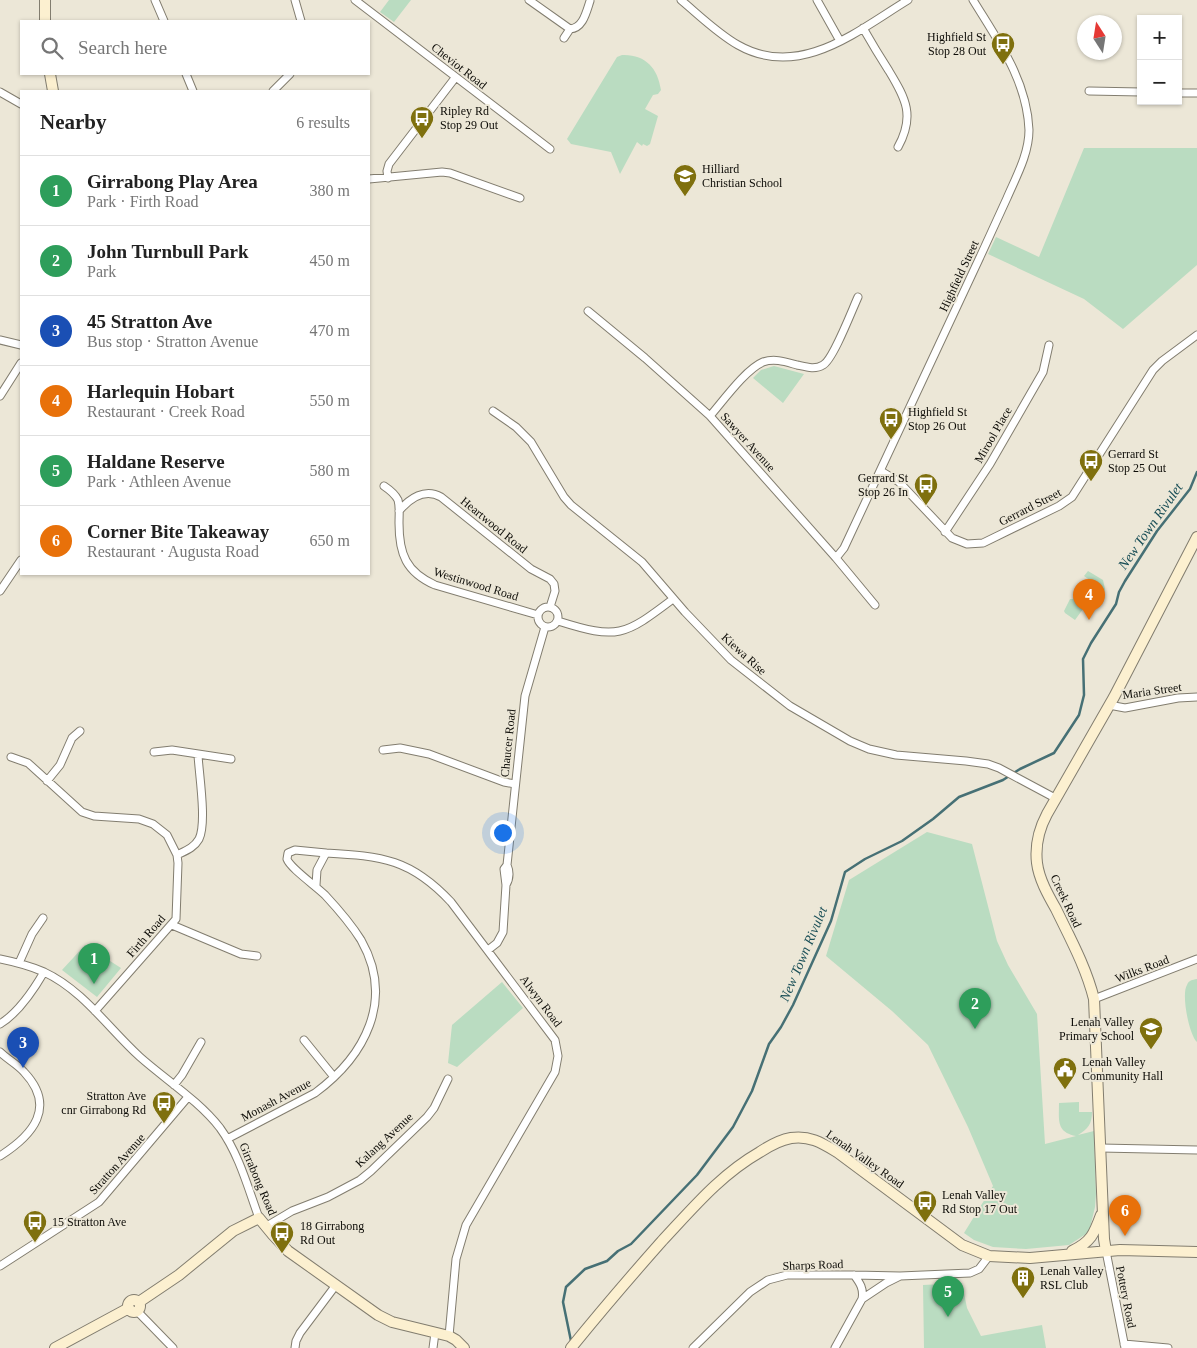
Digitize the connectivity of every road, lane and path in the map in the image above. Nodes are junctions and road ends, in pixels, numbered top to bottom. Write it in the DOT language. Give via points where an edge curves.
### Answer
graph roads {
  1 [pos="45,0"];
  2 [pos="155,0"];
  3 [pos="295,0"];
  4 [pos="355,0"];
  5 [pos="529,0"];
  6 [pos="681,0"];
  7 [pos="817,0"];
  8 [pos="908,0"];
  9 [pos="973,0"];
  10 [pos="590,1"];
  11 [pos="45,20"];
  12 [pos="164,20"];
  13 [pos="301,20"];
  14 [pos="863,28"];
  15 [pos="570,29"];
  16 [pos="564,38"];
  17 [pos="840,41"];
  18 [pos="50,75"];
  19 [pos="186,75"];
  20 [pos="289,75"];
  21 [pos="455,78"];
  22 [pos="52,90"];
  23 [pos="193,90"];
  24 [pos="274,90"];
  25 [pos="1089,91"];
  26 [pos="0,92"];
  27 [pos="1137,92"];
  28 [pos="1182,93"];
  29 [pos="1197,93"];
  30 [pos="20,103"];
  31 [pos="898,147"];
  32 [pos="550,149"];
  33 [pos="388,178"];
  34 [pos="370,180"];
  35 [pos="520,198"];
  36 [pos="858,297"];
  37 [pos="588,312"];
  38 [pos="1197,335"];
  39 [pos="0,340"];
  40 [pos="20,345"];
  41 [pos="1049,345"];
  42 [pos="20,365"];
  43 [pos="0,396"];
  44 [pos="493,411"];
  45 [pos="710,416"];
  46 [pos="880,471"];
  47 [pos="384,486"];
  48 [pos="399,511"];
  49 [pos="945,532"];
  50 [pos="1197,537"];
  51 [pos="836,558"];
  52 [pos="20,561"];
  53 [pos="0,591"];
  54 [pos="674,599"];
  55 [pos="875,604"];
  56 [pos="550,607"];
  57 [pos="538,615"];
  58 [pos="558,621"];
  59 [pos="545,627"];
  60 [pos="1197,697"];
  61 [pos="1109,704"];
  62 [pos="80,731"];
  63 [pos="383,750"];
  64 [pos="154,752"];
  65 [pos="198,755"];
  66 [pos="11,757"];
  67 [pos="231,759"];
  68 [pos="47,781"];
  69 [pos="515,784"];
  70 [pos="1056,798"];
  71 [pos="326,853"];
  72 [pos="177,855"];
  73 [pos="287,856"];
  74 [pos="316,885"];
  75 [pos="43,918"];
  76 [pos="172,924"];
  77 [pos="488,950"];
  78 [pos="257,956"];
  79 [pos="0,959"];
  80 [pos="1197,959"];
  81 [pos="19,963"];
  82 [pos="44,972"];
  83 [pos="1094,999"];
  84 [pos="95,1011"];
  85 [pos="0,1024"];
  86 [pos="304,1040"];
  87 [pos="202,1042"];
  88 [pos="0,1052"];
  89 [pos="334,1077"];
  90 [pos="448,1079"];
  91 [pos="174,1085"];
  92 [pos="188,1097"];
  93 [pos="227,1139"];
  94 [pos="1101,1148"];
  95 [pos="1197,1150"];
  96 [pos="0,1156"];
  97 [pos="1103,1210"];
  98 [pos="262,1222"];
  99 [pos="1106,1251"];
  100 [pos="1197,1252"];
  101 [pos="1064,1254"];
  102 [pos="989,1256"];
  103 [pos="0,1266"];
  104 [pos="854,1275"];
  105 [pos="900,1276"];
  106 [pos="336,1284"];
  107 [pos="862,1299"];
  108 [pos="135,1307"];
  109 [pos="435,1333"];
  110 [pos="449,1336"];
  111 [pos="1124,1346"];
  112 [pos="55,1348"];
  113 [pos="173,1348"];
  114 [pos="295,1348"];
  115 [pos="433,1348"];
  116 [pos="464,1348"];
  117 [pos="571,1348"];
  118 [pos="693,1348"];
  119 [pos="835,1348"];
  120 [pos="1168,1348"];
  1 -- 11 [label="street"];
  2 -- 12 [label="street"];
  3 -- 13 [label="street"];
  4 -- 21 [label="street, Cheviot Road"];
  5 -- 15 [label="street"];
  6 -- 17 [label="street" via="727,38 757,53 779,57 803,56"];
  7 -- 17 [label="street"];
  8 -- 14 [label="street"];
  9 -- 46 [label="street, Highfield Street" via="1017,76 1026,108 1028,140 1018,172"];
  10 -- 15 [label="street" via="581,23"];
  14 -- 17 [label="street"];
  14 -- 31 [label="street" via="906,103 906,125"];
  15 -- 16 [label="street"];
  18 -- 22 [label="street"];
  19 -- 23 [label="street"];
  20 -- 24 [label="street"];
  21 -- 32 [label="street, Cheviot Road"];
  21 -- 33 [label="street" via="389,164"];
  25 -- 27 [label="street"];
  26 -- 30 [label="street"];
  28 -- 29 [label="street"];
  33 -- 34 [label="street"];
  33 -- 35 [label="street" via="429,172 450,173"];
  36 -- 45 [label="street" via="827,362 817,368 778,360 760,364"];
  37 -- 45 [label="street, Sawyer Avenue" via="646,358"];
  38 -- 49 [label="street, Gerrard Street" via="1153,370 1067,502 977,544 957,541"];
  39 -- 40 [label="street"];
  41 -- 49 [label="street, Mirool Place" via="1043,372 990,464"];
  42 -- 43 [label="street"];
  44 -- 54 [label="street, Kiewa Rise" via="531,442 570,505 638,558"];
  45 -- 51 [label="street, Sawyer Avenue"];
  46 -- 49 [label="street, Gerrard Street" via="899,482"];
  46 -- 51 [label="street, Highfield Street" via="844,548"];
  47 -- 48 [label="street, Westinwood Road" via="397,499"];
  48 -- 56 [label="street, Heartwood Road" via="421,494 434,493 441,497 531,569 550,579 555,591"];
  48 -- 57 [label="street, Westinwood Road" via="401,548 406,562 424,580"];
  50 -- 61 [label="street, Creek Road"];
  51 -- 55 [label="street, Sawyer Avenue"];
  52 -- 53 [label="street"];
  54 -- 58 [label="street" via="636,626 616,633 596,632"];
  54 -- 70 [label="street, Kiewa Rise" via="742,670 790,706 850,741 896,755 988,764"];
  56 -- 57 [label="street"];
  56 -- 58 [label="street" via="558,613"];
  57 -- 59 [label="street" via="539,622"];
  58 -- 59 [label="street" via="552,627"];
  59 -- 69 [label="street, Chaucer Road" via="525,696"];
  60 -- 61 [label="street, Maria Street" via="1125,708"];
  61 -- 70 [label="street, Creek Road"];
  62 -- 68 [label="street" via="72,738 60,765"];
  63 -- 69 [label="street" via="400,748 429,754"];
  64 -- 65 [label="street" via="172,750"];
  65 -- 67 [label="street"];
  65 -- 72 [label="street" via="202,807 200,838 194,846"];
  66 -- 68 [label="street" via="28,763"];
  68 -- 72 [label="street" via="76,808 88,814 139,819 153,824 167,835"];
  69 -- 77 [label="street, Chaucer Road" via="504,870 503,932"];
  70 -- 83 [label="street, Creek Road" via="1040,830 1038,869 1084,969"];
  71 -- 73 [label="street, Alwyn Road" via="295,850"];
  71 -- 74 [label="street" via="317,870"];
  71 -- 77 [label="street, Alwyn Road" via="384,858 409,868 442,893"];
  72 -- 76 [label="street, Firth Road" via="178,912"];
  73 -- 74 [label="street, Monash Avenue" via="287,862"];
  74 -- 89 [label="street, Monash Avenue" via="361,941 374,978 375,1002 368,1031 362,1044"];
  75 -- 81 [label="street"];
  76 -- 78 [label="street" via="241,954"];
  76 -- 84 [label="street, Firth Road"];
  77 -- 110 [label="street, Alwyn Road" via="551,1033 557,1048 557,1064 466,1225 456,1259"];
  79 -- 81 [label="street, Girrabong Road"];
  80 -- 83 [label="street, Wilks Road"];
  81 -- 82 [label="street, Girrabong Road"];
  82 -- 84 [label="street, Girrabong Road" via="64,984"];
  82 -- 85 [label="street" via="13,1014"];
  83 -- 94 [label="street, Creek Road"];
  84 -- 91 [label="street, Girrabong Road" via="140,1057"];
  86 -- 89 [label="street"];
  87 -- 91 [label="street"];
  88 -- 96 [label="street" via="30,1079 40,1104 36,1122 26,1136"];
  89 -- 93 [label="street, Monash Avenue" via="315,1093"];
  90 -- 98 [label="street, Kalang Avenue" via="434,1108 371,1171 345,1188"];
  91 -- 92 [label="street, Girrabong Road"];
  92 -- 93 [label="street, Girrabong Road" via="212,1118"];
  92 -- 103 [label="street, Stratton Avenue" via="99,1202"];
  93 -- 98 [label="street, Girrabong Road"];
  94 -- 95 [label="street"];
  94 -- 97 [label="street, Creek Road"];
  97 -- 99 [label="street, Creek Road"];
  97 -- 101 [label="street, Lenah Valley Road" via="1091,1239 1084,1246"];
  98 -- 106 [label="street, Girrabong Road" via="288,1250"];
  98 -- 108 [label="street, Kalang Avenue" via="233,1231"];
  99 -- 100 [label="street, Lenah Valley Road"];
  99 -- 101 [label="street, Lenah Valley Road"];
  99 -- 111 [label="street, Pottery Road"];
  101 -- 102 [label="street, Lenah Valley Road" via="1030,1258"];
  102 -- 105 [label="street, Sharps Road" via="970,1273"];
  102 -- 117 [label="street, Lenah Valley Road" via="962,1245 837,1152 811,1139 793,1138 754,1155 716,1183 624,1283"];
  104 -- 105 [label="street, Sharps Road"];
  104 -- 107 [label="street" via="860,1282"];
  104 -- 118 [label="street, Sharps Road" via="787,1275 768,1280 750,1292"];
  105 -- 107 [label="street"];
  106 -- 109 [label="street, Girrabong Road" via="384,1319"];
  106 -- 114 [label="street" via="300,1333"];
  107 -- 119 [label="street"];
  108 -- 112 [label="street, Kalang Avenue"];
  108 -- 113 [label="street"];
  109 -- 110 [label="street, Girrabong Road"];
  109 -- 115 [label="street"];
  110 -- 116 [label="street, Girrabong Road"];
  111 -- 120 [label="street"];
}
